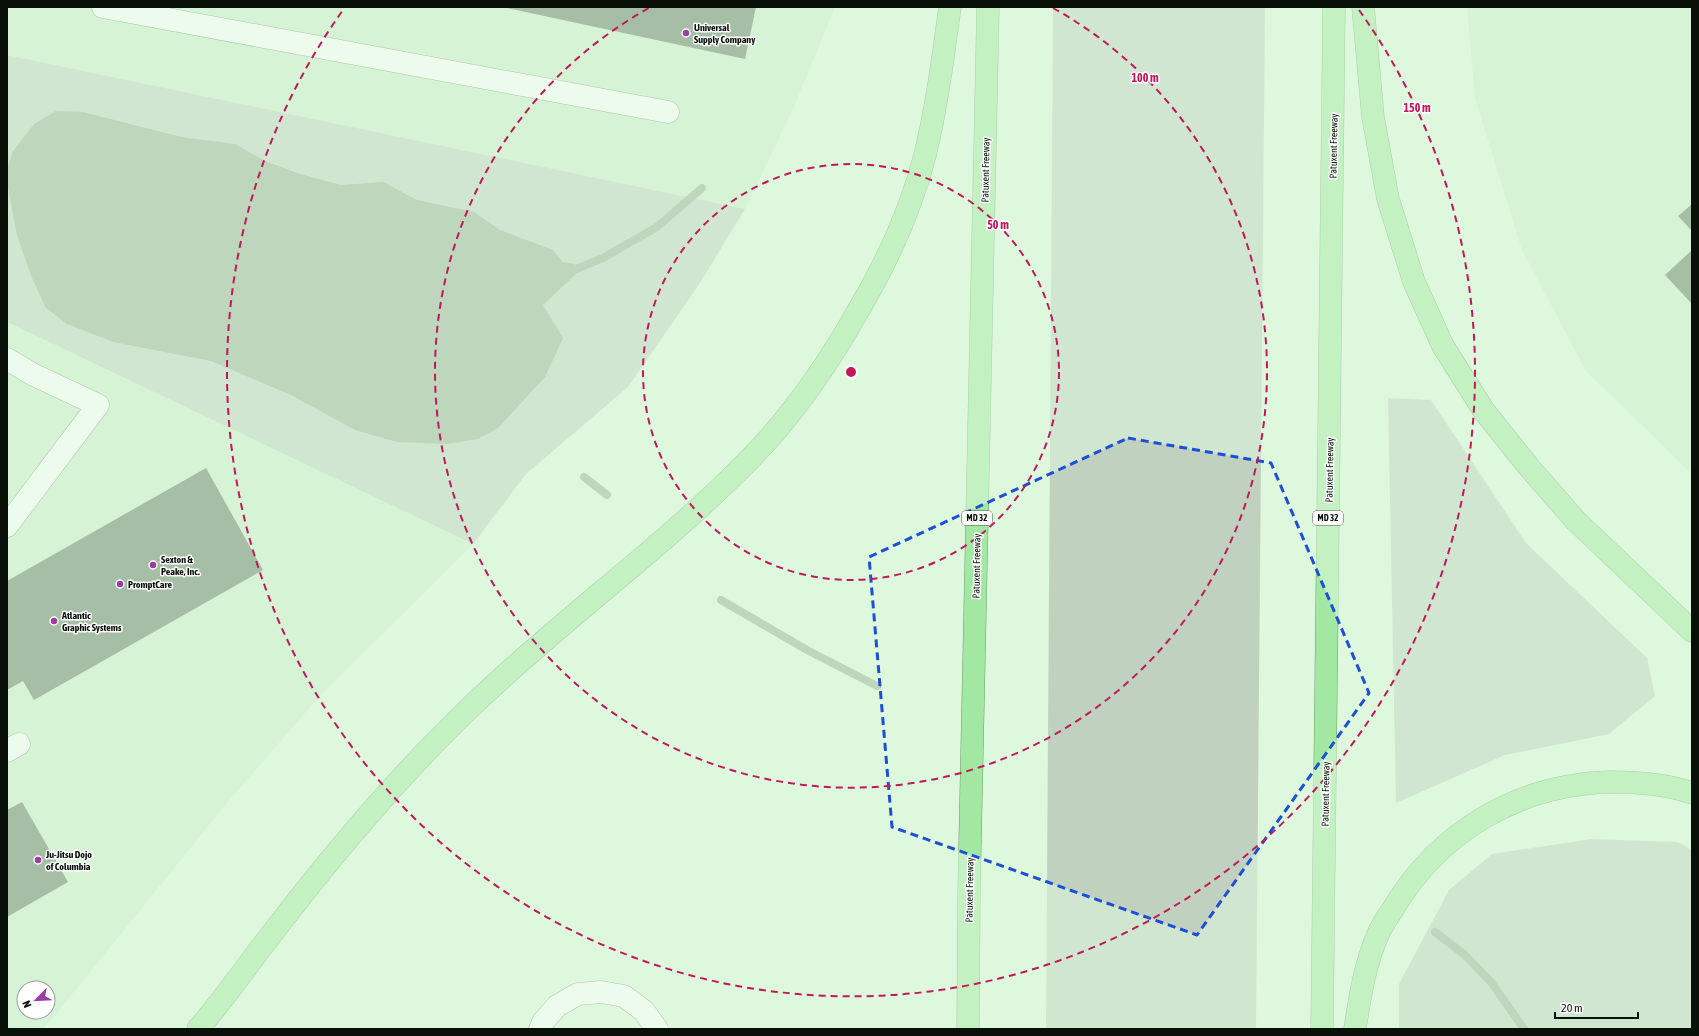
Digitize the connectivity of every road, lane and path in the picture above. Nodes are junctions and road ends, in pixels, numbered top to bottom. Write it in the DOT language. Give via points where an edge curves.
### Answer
graph roads {
  1 [pos="103,7"];
  2 [pos="950,7"];
  3 [pos="988,7"];
  4 [pos="1334,7"];
  5 [pos="1363,7"];
  6 [pos="668,112"];
  7 [pos="7,359"];
  8 [pos="7,526"];
  9 [pos="1692,632"];
  10 [pos="1692,793"];
  11 [pos="222,1002"];
  12 [pos="198,1029"];
  13 [pos="214,1029"];
  14 [pos="540,1029"];
  15 [pos="657,1029"];
  16 [pos="968,1029"];
  17 [pos="1322,1029"];
  18 [pos="1355,1029"];
  1 -- 6 [label="lane"];
  2 -- 11 [label="highway" via="938,94 924,158 906,215 878,276 836,351 794,409 748,462 477,701 397,782 274,930"];
  3 -- 16 [label="highway, Patuxent Freeway / MD 32"];
  4 -- 17 [label="highway, Patuxent Freeway / MD 32"];
  5 -- 9 [label="highway" via="1372,118 1388,199 1414,282 1443,346 1484,412 1571,516"];
  7 -- 8 [label="lane" via="34,376 98,405"];
  10 -- 18 [label="highway" via="1634,782 1588,783 1543,791 1510,804 1461,832 1434,856 1404,890 1379,932 1365,970"];
  11 -- 12 [label="highway"];
  11 -- 13 [label="highway"];
  14 -- 15 [label="lane" via="557,1006 578,994 601,992 624,996 644,1011"];
}
